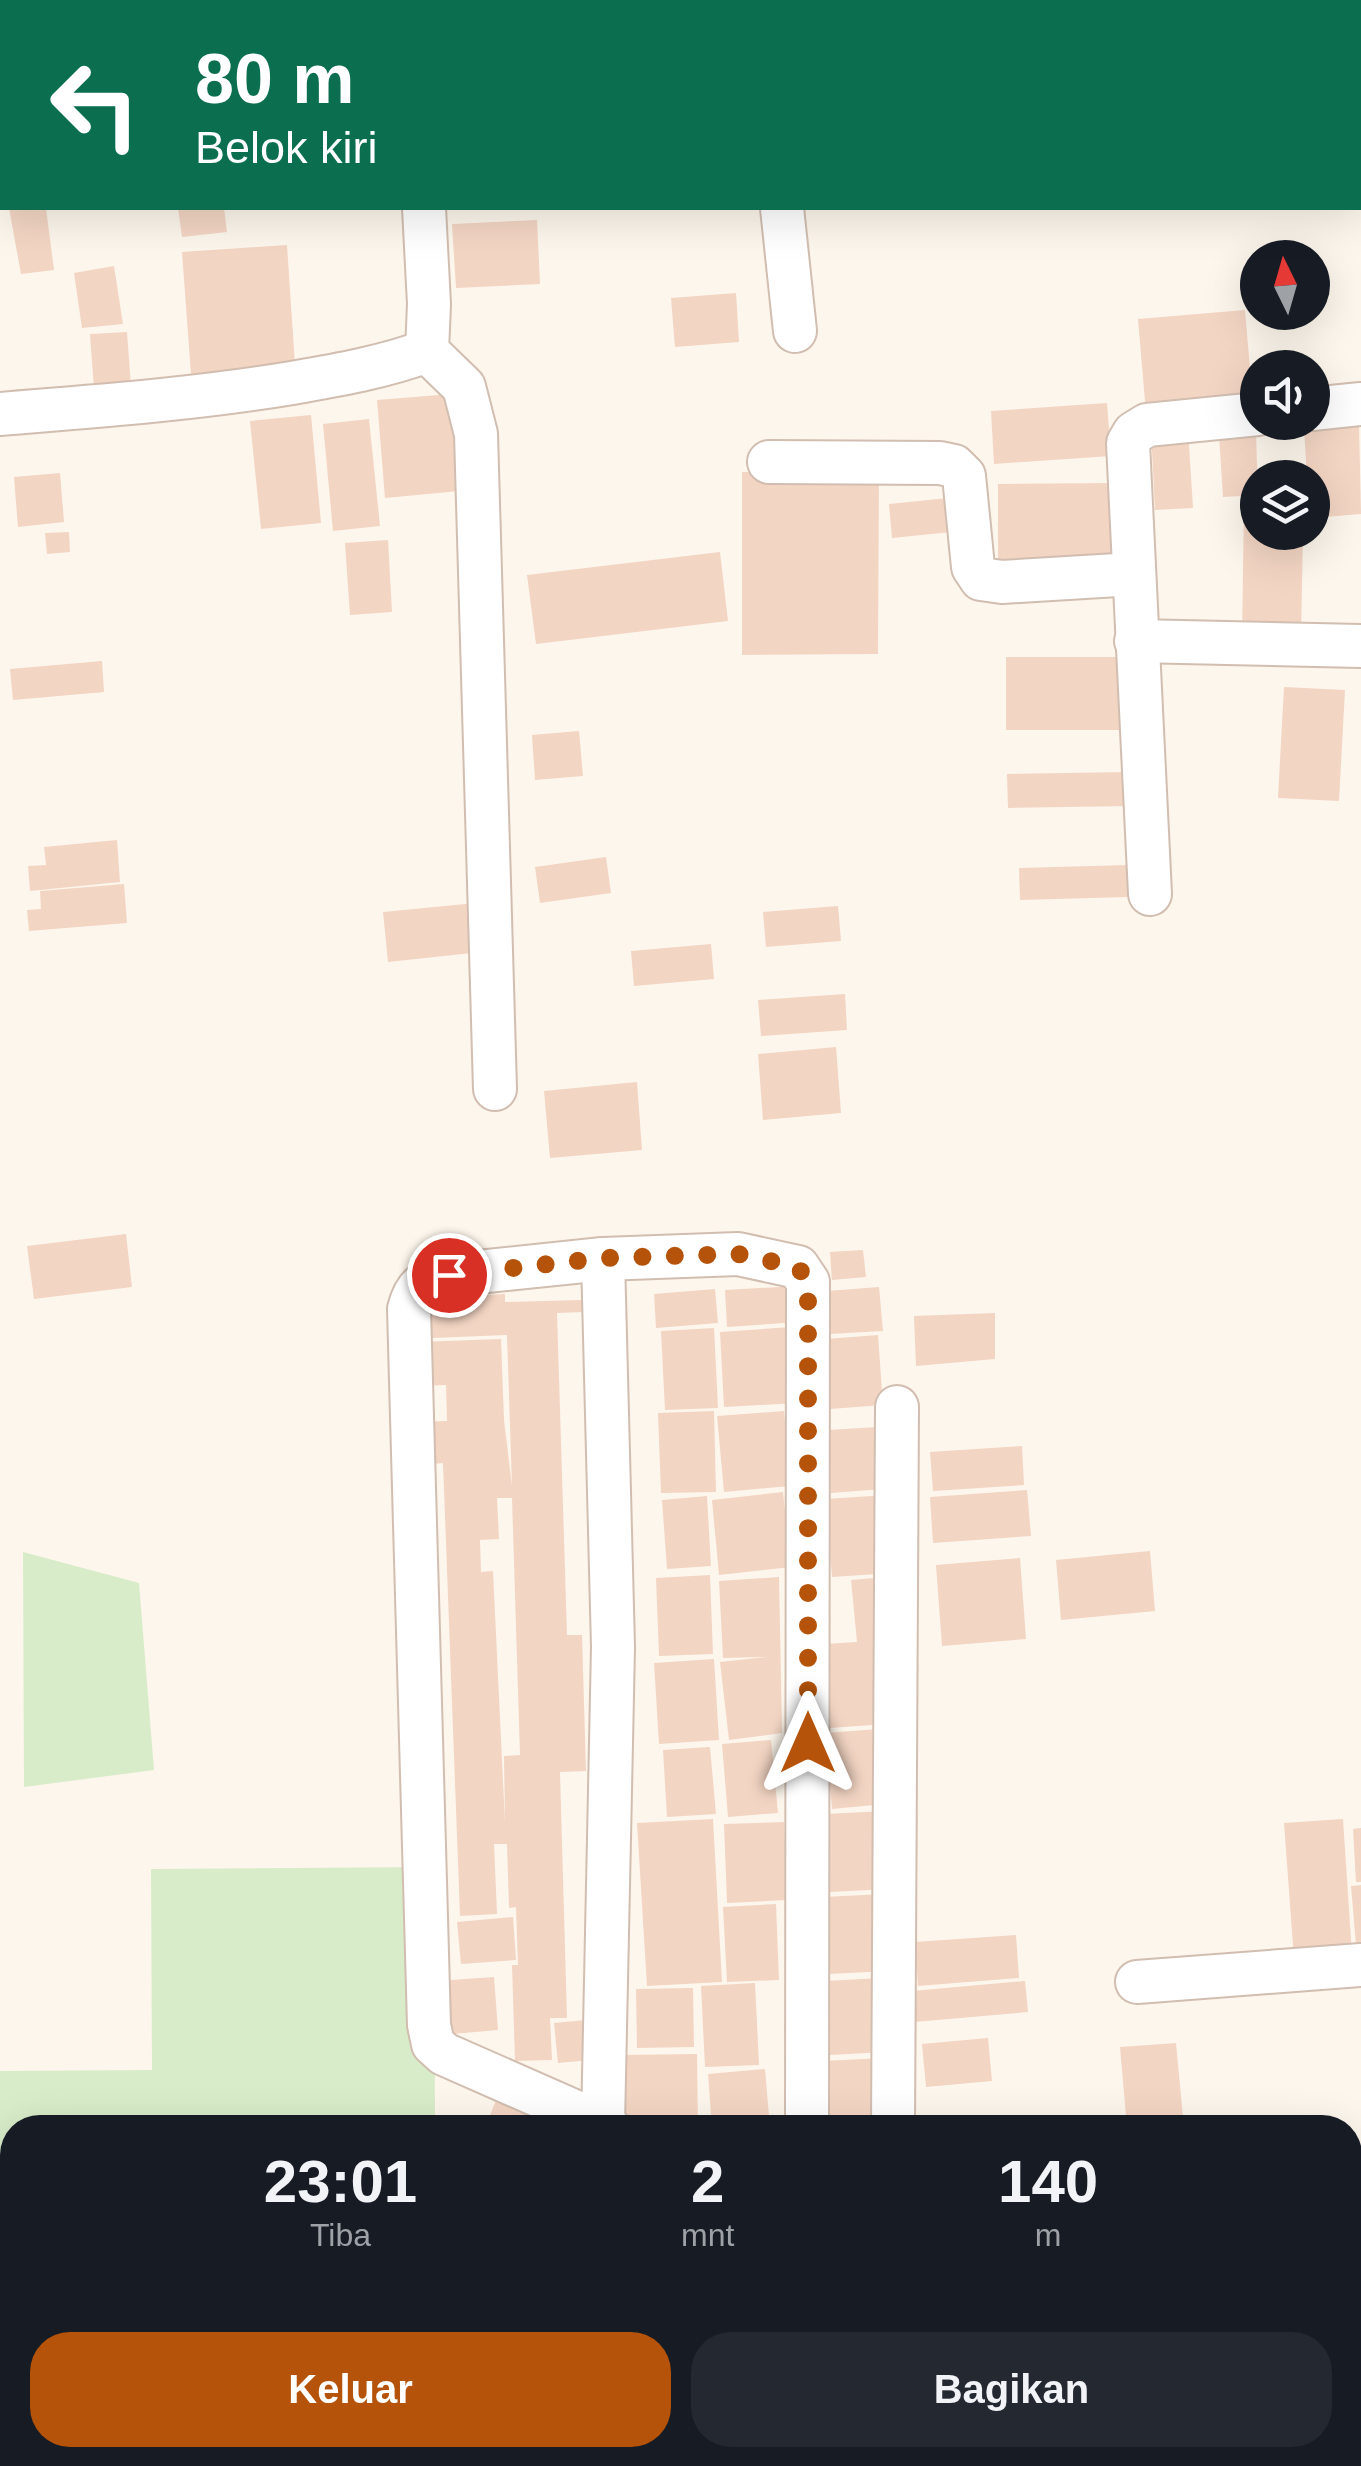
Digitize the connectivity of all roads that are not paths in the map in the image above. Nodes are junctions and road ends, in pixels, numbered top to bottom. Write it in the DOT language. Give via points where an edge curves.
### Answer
graph roads {
  1 [pos="424,210"];
  2 [pos="782,210"];
  3 [pos="794,331"];
  4 [pos="427,351"];
  5 [pos="1361,404"];
  6 [pos="1330,407"];
  7 [pos="0,414"];
  8 [pos="1240,416"];
  9 [pos="769,462"];
  10 [pos="1134,574"];
  11 [pos="1136,641"];
  12 [pos="1361,646"];
  13 [pos="1150,894"];
  14 [pos="495,1089"];
  15 [pos="603,1258"];
  16 [pos="897,1407"];
  17 [pos="1361,1965"];
  18 [pos="1137,1982"];
  19 [pos="581,2115"];
  20 [pos="606,2115"];
  21 [pos="807,2115"];
  22 [pos="893,2115"];
  1 -- 4 [label="street"];
  2 -- 3 [label="street"];
  4 -- 7 [label="street" via="253,390"];
  4 -- 14 [label="street" via="464,387 476,434"];
  5 -- 6 [label="street"];
  8 -- 10 [label="street" via="1147,425 1134,433 1128,443"];
  9 -- 10 [label="street" via="954,466 964,476 981,579"];
  10 -- 11 [label="street"];
  11 -- 12 [label="street"];
  11 -- 13 [label="street"];
  15 -- 19 [label="street" via="427,1280 409,1309 429,2024 444,2054"];
  15 -- 20 [label="street" via="613,1647"];
  15 -- 21 [label="street" via="738,1254 798,1267 808,1282"];
  16 -- 22 [label="street"];
  17 -- 18 [label="street"];
}
